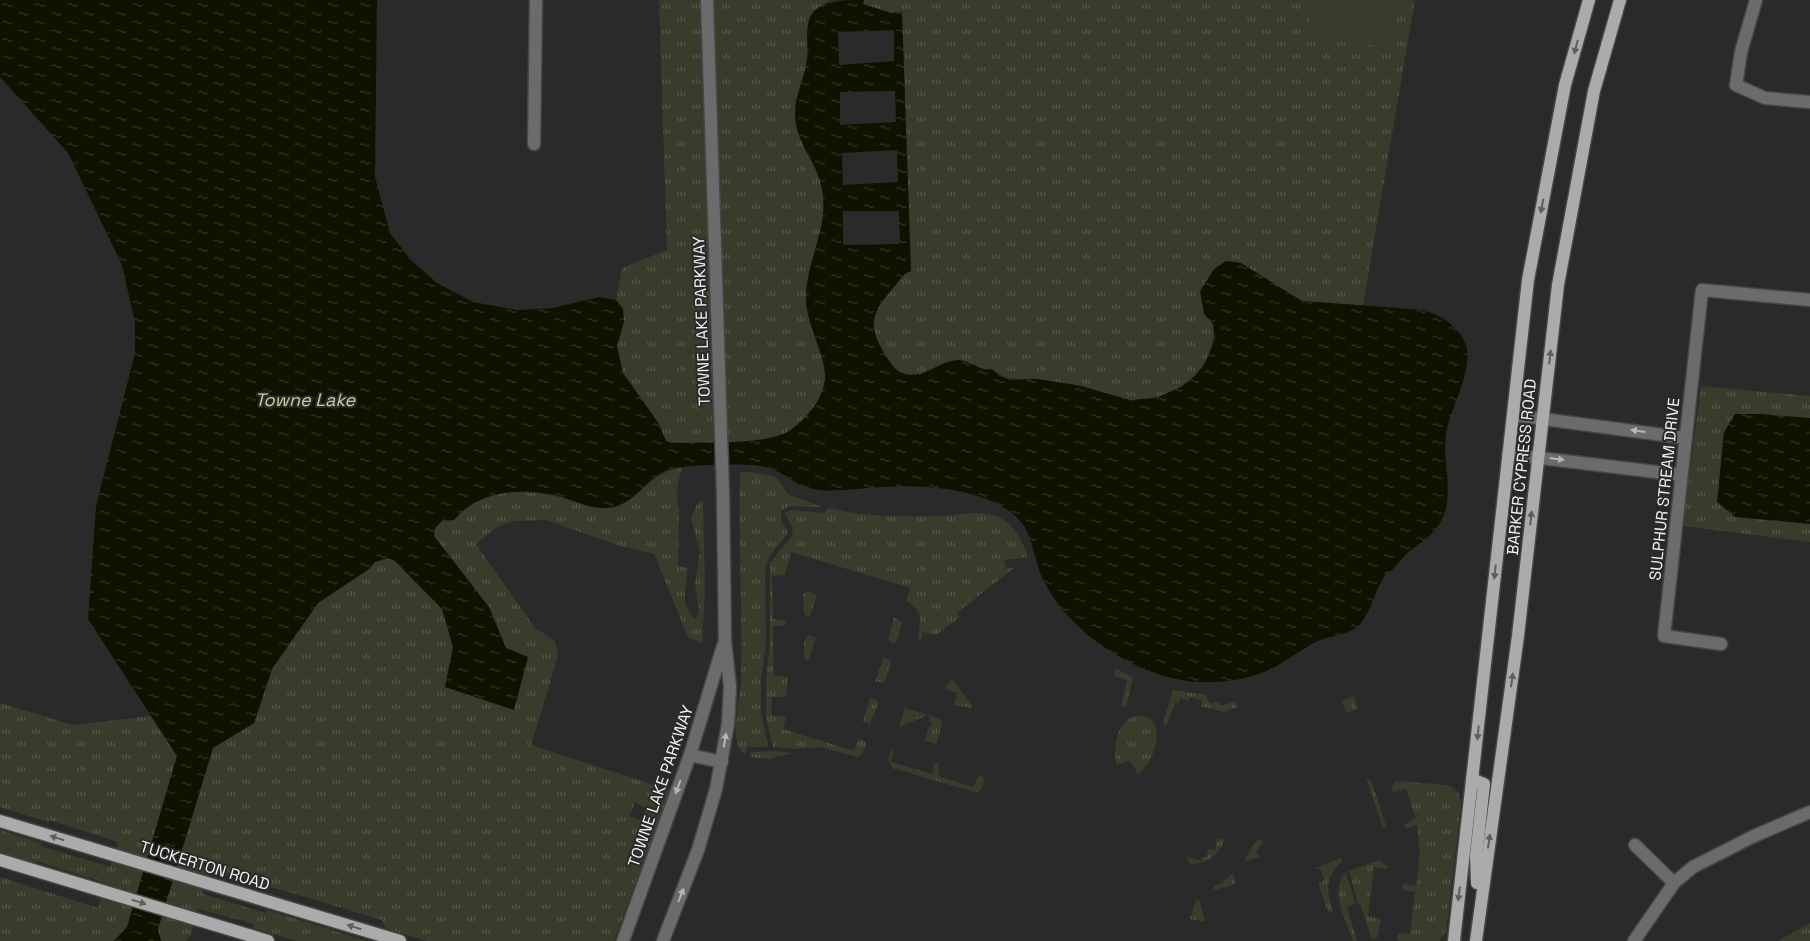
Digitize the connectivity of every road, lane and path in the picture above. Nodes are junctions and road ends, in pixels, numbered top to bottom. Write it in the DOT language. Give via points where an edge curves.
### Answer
graph roads {
  1 [pos="536,0"];
  2 [pos="707,0"];
  3 [pos="1588,0"];
  4 [pos="1620,0"];
  5 [pos="1756,0"];
  6 [pos="1810,102"];
  7 [pos="534,144"];
  8 [pos="1810,300"];
  9 [pos="1513,415"];
  10 [pos="1543,418"];
  11 [pos="1686,438"];
  12 [pos="1508,454"];
  13 [pos="1538,457"];
  14 [pos="1681,475"];
  15 [pos="725,641"];
  16 [pos="1721,644"];
  17 [pos="690,755"];
  18 [pos="722,762"];
  19 [pos="1472,779"];
  20 [pos="1810,812"];
  21 [pos="0,821"];
  22 [pos="1635,845"];
  23 [pos="0,860"];
  24 [pos="1674,883"];
  25 [pos="1480,911"];
  26 [pos="268,941"];
  27 [pos="400,941"];
  28 [pos="623,941"];
  29 [pos="663,941"];
  30 [pos="1454,941"];
  31 [pos="1476,941"];
  32 [pos="1634,941"];
  1 -- 7 [label="street"];
  2 -- 15 [label="street, TOWNE LAKE PARKWAY"];
  3 -- 9 [label="main road, BARKER CYPRESS ROAD, one-way" via="1565,85 1528,280"];
  10 -- 4 [label="main road, BARKER CYPRESS ROAD, one-way" via="1560,275 1594,91"];
  5 -- 6 [label="street" via="1741,52 1736,85 1765,98"];
  8 -- 11 [label="street, SULPHUR STREAM DRIVE" via="1702,290"];
  9 -- 10 [label="street"];
  9 -- 12 [label="main road, BARKER CYPRESS ROAD"];
  11 -- 10 [label="street, one-way"];
  10 -- 13 [label="main road, BARKER CYPRESS ROAD"];
  11 -- 14 [label="street, SULPHUR STREAM DRIVE"];
  12 -- 13 [label="street"];
  12 -- 19 [label="main road, BARKER CYPRESS ROAD, one-way"];
  13 -- 14 [label="street, one-way"];
  25 -- 13 [label="main road, BARKER CYPRESS ROAD, one-way" via="1518,636"];
  14 -- 16 [label="street, SULPHUR STREAM DRIVE" via="1664,636"];
  15 -- 17 [label="street, TOWNE LAKE PARKWAY"];
  18 -- 15 [label="street, TOWNE LAKE PARKWAY, one-way" via="730,687"];
  17 -- 18 [label="street"];
  17 -- 28 [label="street, TOWNE LAKE PARKWAY, one-way"];
  29 -- 18 [label="street, TOWNE LAKE PARKWAY, one-way" via="709,816"];
  19 -- 25 [label="main road" via="1484,784 1476,856"];
  19 -- 30 [label="main road, BARKER CYPRESS ROAD, one-way"];
  20 -- 24 [label="street" via="1728,848 1693,867"];
  27 -- 21 [label="main road, TUCKERTON ROAD, one-way"];
  22 -- 24 [label="street"];
  23 -- 26 [label="main road, one-way"];
  24 -- 32 [label="street"];
  25 -- 31 [label="main road, BARKER CYPRESS ROAD"];
}
